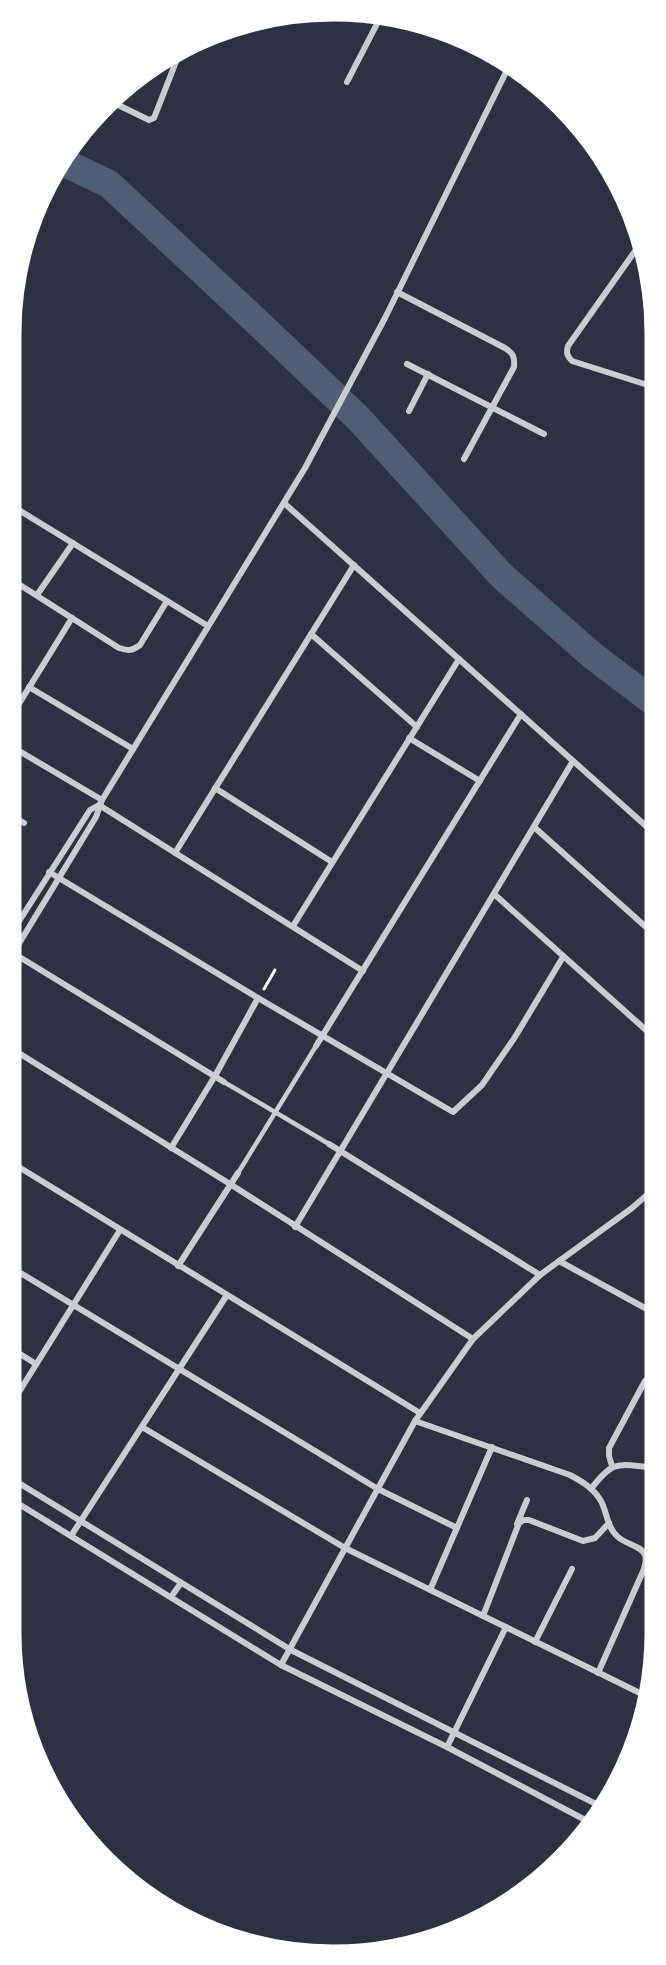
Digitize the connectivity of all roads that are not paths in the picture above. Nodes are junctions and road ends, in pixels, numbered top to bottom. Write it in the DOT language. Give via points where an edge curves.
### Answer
graph roads {
  1 [pos="378,23"];
  2 [pos="176,62"];
  3 [pos="506,72"];
  4 [pos="347,82"];
  5 [pos="118,105"];
  6 [pos="636,250"];
  7 [pos="397,292"];
  8 [pos="408,364"];
  9 [pos="428,374"];
  10 [pos="646,385"];
  11 [pos="492,407"];
  12 [pos="410,411"];
  13 [pos="544,434"];
  14 [pos="464,459"];
  15 [pos="284,503"];
  16 [pos="20,511"];
  17 [pos="73,543"];
  18 [pos="354,565"];
  19 [pos="20,585"];
  20 [pos="37,595"];
  21 [pos="167,601"];
  22 [pos="72,618"];
  23 [pos="208,626"];
  24 [pos="312,634"];
  25 [pos="459,659"];
  26 [pos="29,687"];
  27 [pos="20,702"];
  28 [pos="521,714"];
  29 [pos="417,727"];
  30 [pos="409,738"];
  31 [pos="133,749"];
  32 [pos="20,752"];
  33 [pos="573,761"];
  34 [pos="480,781"];
  35 [pos="216,788"];
  36 [pos="100,803"];
  37 [pos="20,821"];
  38 [pos="24,823"];
  39 [pos="646,826"];
  40 [pos="534,827"];
  41 [pos="175,853"];
  42 [pos="332,862"];
  43 [pos="49,872"];
  44 [pos="58,878"];
  45 [pos="494,894"];
  46 [pos="20,919"];
  47 [pos="292,926"];
  48 [pos="646,927"];
  49 [pos="20,942"];
  50 [pos="563,957"];
  51 [pos="20,958"];
  52 [pos="363,971"];
  53 [pos="258,998"];
  54 [pos="646,1030"];
  55 [pos="324,1035"];
  56 [pos="316,1046"];
  57 [pos="20,1054"];
  58 [pos="387,1073"];
  59 [pos="215,1076"];
  60 [pos="224,1082"];
  61 [pos="275,1112"];
  62 [pos="329,1144"];
  63 [pos="171,1148"];
  64 [pos="341,1151"];
  65 [pos="20,1168"];
  66 [pos="238,1173"];
  67 [pos="230,1184"];
  68 [pos="646,1196"];
  69 [pos="295,1227"];
  70 [pos="120,1230"];
  71 [pos="559,1261"];
  72 [pos="178,1266"];
  73 [pos="20,1273"];
  74 [pos="540,1275"];
  75 [pos="227,1295"];
  76 [pos="74,1305"];
  77 [pos="646,1309"];
  78 [pos="473,1339"];
  79 [pos="20,1354"];
  80 [pos="36,1364"];
  81 [pos="180,1369"];
  82 [pos="645,1381"];
  83 [pos="20,1390"];
  84 [pos="420,1413"];
  85 [pos="415,1421"];
  86 [pos="142,1427"];
  87 [pos="492,1447"];
  88 [pos="612,1466"];
  89 [pos="646,1467"];
  90 [pos="20,1484"];
  91 [pos="378,1489"];
  92 [pos="591,1489"];
  93 [pos="527,1500"];
  94 [pos="20,1505"];
  95 [pos="81,1521"];
  96 [pos="609,1523"];
  97 [pos="516,1527"];
  98 [pos="457,1528"];
  99 [pos="71,1536"];
  100 [pos="345,1548"];
  101 [pos="572,1569"];
  102 [pos="181,1583"];
  103 [pos="430,1590"];
  104 [pos="171,1598"];
  105 [pos="483,1616"];
  106 [pos="506,1627"];
  107 [pos="535,1642"];
  108 [pos="291,1650"];
  109 [pos="281,1665"];
  110 [pos="598,1673"];
  111 [pos="640,1693"];
  112 [pos="454,1733"];
  113 [pos="447,1747"];
  114 [pos="595,1804"];
  115 [pos="584,1820"];
  1 -- 4 [label="street"];
  2 -- 5 [label="street" via="154,118 142,118"];
  3 -- 7 [label="street"];
  6 -- 10 [label="street" via="567,351 572,362"];
  7 -- 11 [label="street" via="512,352 514,367"];
  7 -- 15 [label="street"];
  8 -- 9 [label="street"];
  9 -- 11 [label="street"];
  9 -- 12 [label="street"];
  11 -- 13 [label="street"];
  11 -- 14 [label="street"];
  15 -- 18 [label="street"];
  15 -- 23 [label="street"];
  16 -- 17 [label="street"];
  17 -- 20 [label="street"];
  17 -- 21 [label="street"];
  18 -- 24 [label="street"];
  18 -- 25 [label="street"];
  19 -- 20 [label="street"];
  20 -- 22 [label="street"];
  21 -- 22 [label="street" via="134,650 119,648"];
  21 -- 23 [label="street"];
  22 -- 26 [label="street"];
  23 -- 31 [label="street"];
  24 -- 29 [label="street"];
  24 -- 35 [label="street"];
  25 -- 28 [label="street"];
  25 -- 29 [label="street"];
  26 -- 27 [label="street"];
  26 -- 31 [label="street"];
  28 -- 33 [label="street"];
  28 -- 34 [label="street"];
  29 -- 30 [label="street"];
  30 -- 34 [label="street"];
  30 -- 42 [label="street"];
  31 -- 36 [label="street"];
  32 -- 36 [label="street"];
  33 -- 39 [label="street"];
  33 -- 40 [label="street"];
  34 -- 52 [label="street"];
  35 -- 41 [label="street"];
  35 -- 42 [label="street"];
  36 -- 41 [label="street"];
  36 -- 43 [label="street" via="90,810"];
  36 -- 44 [label="street" via="96,817"];
  37 -- 38 [label="street"];
  40 -- 45 [label="street"];
  40 -- 48 [label="street"];
  41 -- 47 [label="street"];
  42 -- 47 [label="street"];
  43 -- 44 [label="street"];
  43 -- 46 [label="street"];
  44 -- 49 [label="street"];
  44 -- 53 [label="street"];
  45 -- 50 [label="street"];
  45 -- 58 [label="street"];
  47 -- 52 [label="street"];
  50 -- 54 [label="street"];
  50 -- 58 [label="street" via="482,1085 453,1112"];
  51 -- 59 [label="street"];
  52 -- 55 [label="street"];
  53 -- 55 [label="street"];
  53 -- 59 [label="street"];
  55 -- 56 [label="street"];
  55 -- 58 [label="street"];
  56 -- 61 [label="lane"];
  57 -- 63 [label="street"];
  58 -- 64 [label="street"];
  59 -- 60 [label="street"];
  59 -- 63 [label="street"];
  60 -- 61 [label="lane"];
  61 -- 62 [label="lane"];
  61 -- 66 [label="lane"];
  62 -- 64 [label="street"];
  63 -- 67 [label="street"];
  64 -- 69 [label="street"];
  64 -- 74 [label="street"];
  65 -- 70 [label="street"];
  66 -- 67 [label="street"];
  67 -- 69 [label="street"];
  67 -- 72 [label="street"];
  68 -- 71 [label="street"];
  69 -- 78 [label="street"];
  70 -- 72 [label="street"];
  70 -- 76 [label="street"];
  71 -- 74 [label="street"];
  71 -- 77 [label="street"];
  72 -- 75 [label="street"];
  73 -- 76 [label="street"];
  74 -- 78 [label="street"];
  75 -- 81 [label="street"];
  75 -- 84 [label="street"];
  76 -- 80 [label="street"];
  76 -- 81 [label="street"];
  78 -- 84 [label="street"];
  79 -- 80 [label="street"];
  80 -- 83 [label="street"];
  81 -- 86 [label="street"];
  81 -- 91 [label="street"];
  82 -- 88 [label="street" via="609,1448"];
  84 -- 85 [label="street"];
  85 -- 87 [label="street"];
  85 -- 91 [label="street"];
  86 -- 95 [label="street"];
  86 -- 100 [label="street"];
  87 -- 92 [label="street" via="570,1475"];
  87 -- 98 [label="street"];
  88 -- 89 [label="street"];
  88 -- 92 [label="street"];
  90 -- 95 [label="street"];
  91 -- 98 [label="street"];
  91 -- 100 [label="street"];
  92 -- 96 [label="street"];
  93 -- 97 [label="street"];
  94 -- 99 [label="street"];
  95 -- 99 [label="street"];
  95 -- 102 [label="street"];
  96 -- 97 [label="street" via="595,1538 583,1541 529,1520"];
  96 -- 110 [label="street" via="618,1537 642,1550 646,1560"];
  97 -- 105 [label="street"];
  98 -- 103 [label="street"];
  99 -- 104 [label="street"];
  100 -- 103 [label="street"];
  100 -- 108 [label="street"];
  101 -- 107 [label="street"];
  102 -- 104 [label="street"];
  102 -- 108 [label="street"];
  103 -- 105 [label="street"];
  104 -- 109 [label="street"];
  105 -- 106 [label="street"];
  106 -- 107 [label="street"];
  106 -- 112 [label="street"];
  107 -- 110 [label="street"];
  108 -- 109 [label="street"];
  108 -- 112 [label="street"];
  109 -- 113 [label="street"];
  110 -- 111 [label="street"];
  112 -- 113 [label="street"];
  112 -- 114 [label="street"];
  113 -- 115 [label="street"];
}
